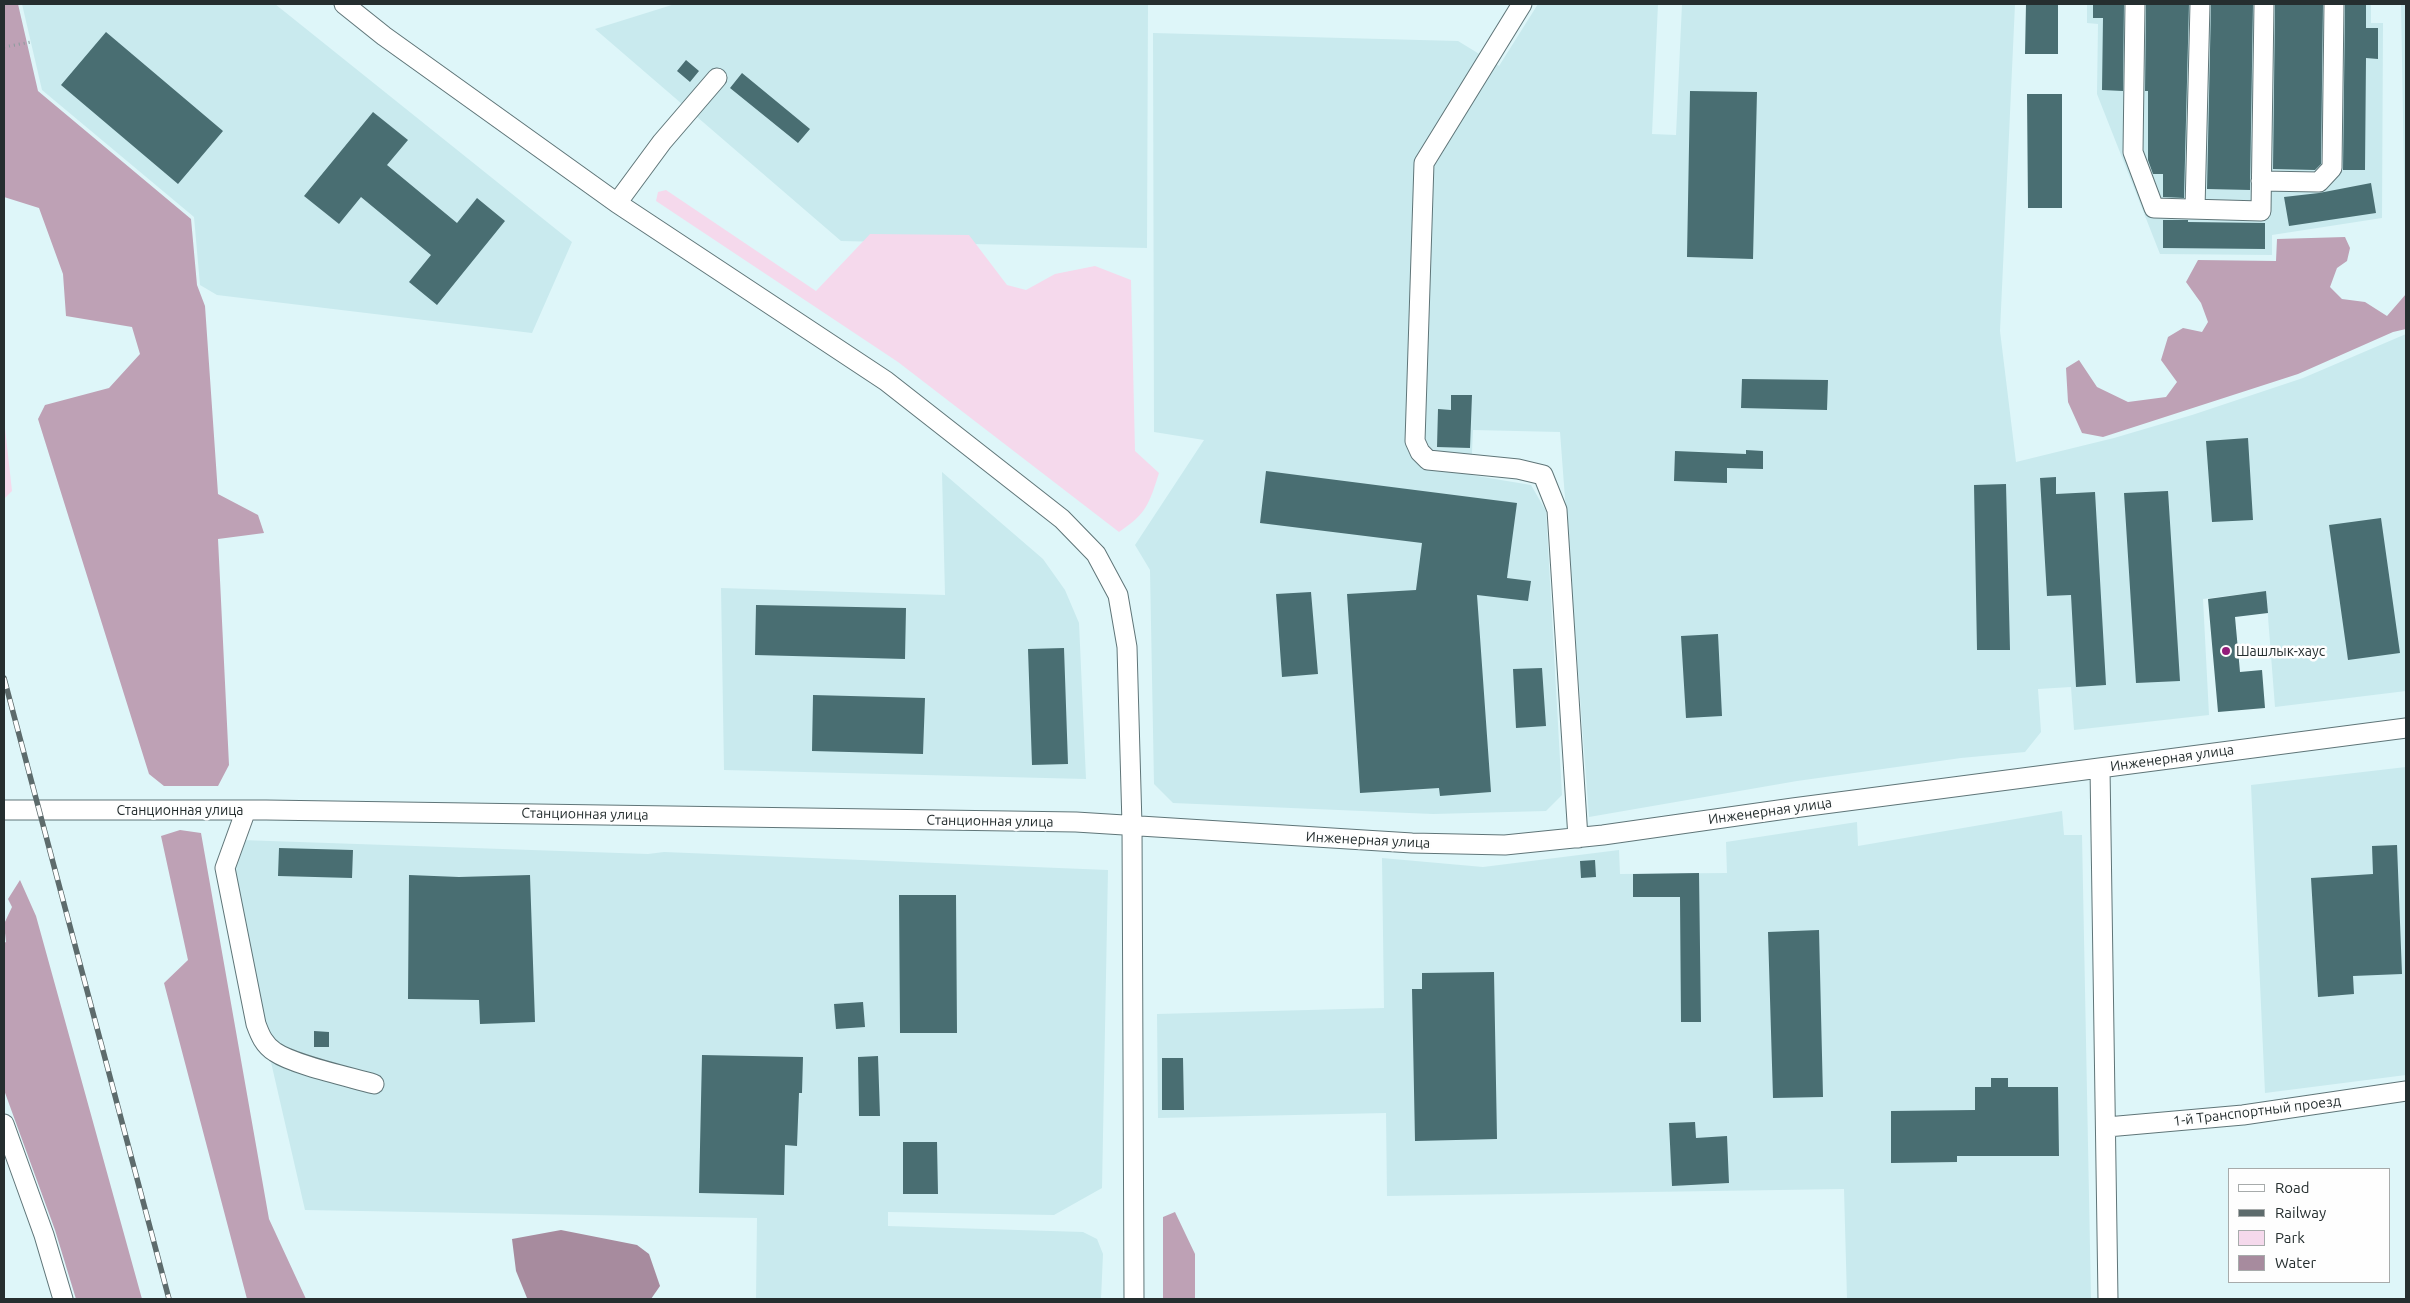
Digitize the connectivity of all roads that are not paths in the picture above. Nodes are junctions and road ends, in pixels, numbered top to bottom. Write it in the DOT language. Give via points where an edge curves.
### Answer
graph roads {
  1 [pos="344,4"];
  2 [pos="1522,4"];
  3 [pos="2135,4"];
  4 [pos="2200,4"];
  5 [pos="2264,4"];
  6 [pos="2334,4"];
  7 [pos="717,78"];
  8 [pos="2262,181"];
  9 [pos="617,203"];
  10 [pos="2195,209"];
  11 [pos="2406,728"];
  12 [pos="2100,768"];
  13 [pos="4,810"];
  14 [pos="246,810"];
  15 [pos="1132,826"];
  16 [pos="1578,838"];
  17 [pos="374,1084"];
  18 [pos="2406,1091"];
  19 [pos="4,1124"];
  20 [pos="2107,1127"];
  21 [pos="63,1299"];
  22 [pos="1134,1299"];
  23 [pos="2108,1299"];
  1 -- 9 [label="street"];
  2 -- 16 [label="street" via="1424,163 1415,441 1428,460 1518,469 1543,475 1557,510"];
  3 -- 10 [label="street" via="2133,152 2154,208"];
  4 -- 10 [label="street"];
  5 -- 8 [label="street"];
  6 -- 8 [label="street" via="2332,168 2319,182"];
  7 -- 9 [label="street" via="662,142"];
  8 -- 10 [label="street" via="2261,211"];
  9 -- 15 [label="street" via="886,381 1062,519 1096,554 1118,595 1127,647"];
  11 -- 12 [label="street, Инженерная улица"];
  12 -- 16 [label="street, Инженерная улица"];
  12 -- 20 [label="street"];
  13 -- 14 [label="street, Станционная улица"];
  14 -- 15 [label="street, Станционная улица" via="1076,822"];
  14 -- 17 [label="street" via="225,868 256,1024 263,1040 275,1052 293,1060"];
  15 -- 16 [label="street, Инженерная улица" via="1412,843 1505,845"];
  15 -- 22 [label="street"];
  18 -- 20 [label="street, 1-й Транспортный проезд" via="2243,1115"];
  19 -- 21 [label="street"];
  20 -- 23 [label="street"];
}
